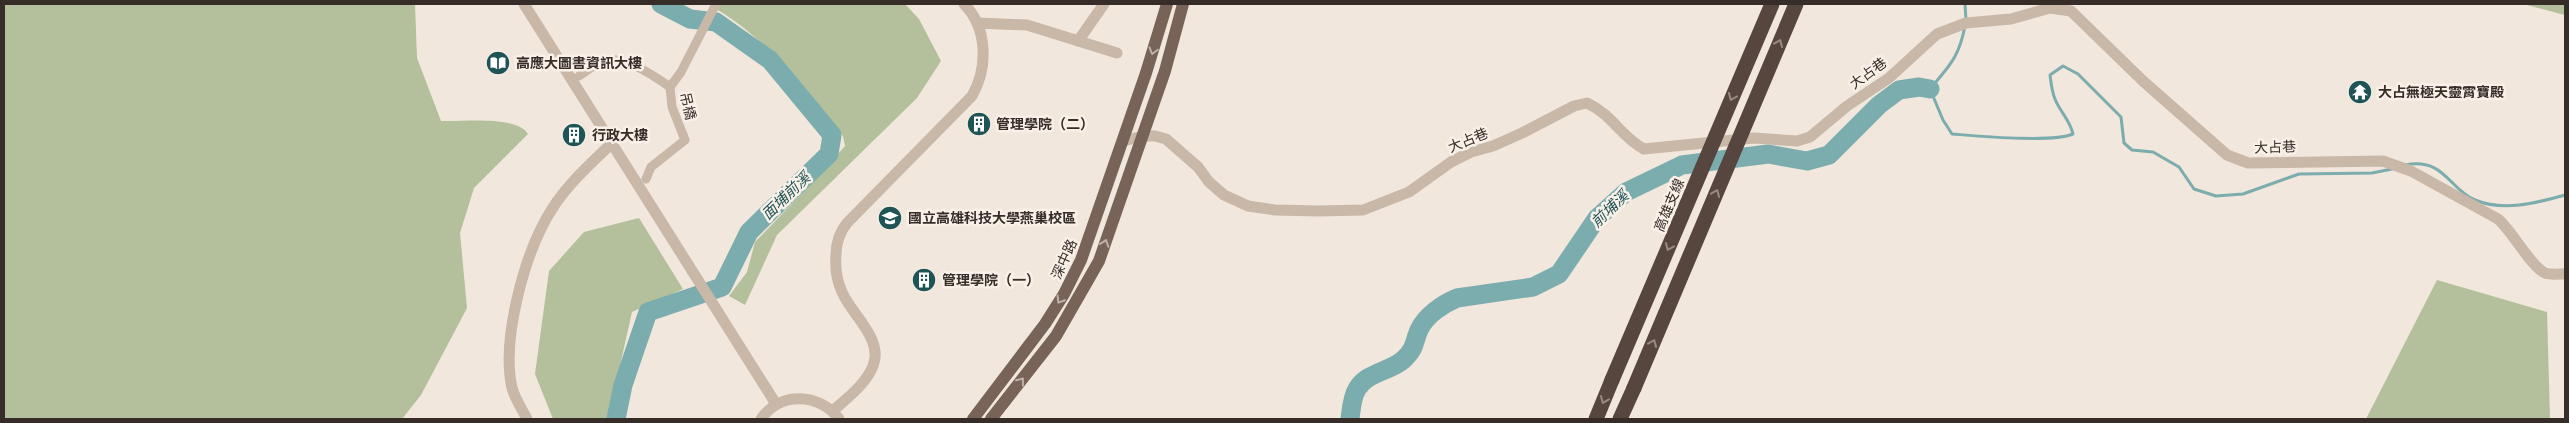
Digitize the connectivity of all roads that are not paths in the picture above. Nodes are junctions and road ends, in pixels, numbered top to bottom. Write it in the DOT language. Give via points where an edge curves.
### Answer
graph roads {
  1 [pos="524,4"];
  2 [pos="716,4"];
  3 [pos="964,4"];
  4 [pos="1104,4"];
  5 [pos="1167,4"];
  6 [pos="1183,4"];
  7 [pos="1772,4"];
  8 [pos="1796,4"];
  9 [pos="977,23"];
  10 [pos="1078,41"];
  11 [pos="1118,53"];
  12 [pos="579,76"];
  13 [pos="670,87"];
  14 [pos="1149,136"];
  15 [pos="1123,141"];
  16 [pos="611,144"];
  17 [pos="646,178"];
  18 [pos="2565,274"];
  19 [pos="776,404"];
  20 [pos="836,415"];
  21 [pos="527,419"];
  22 [pos="761,419"];
  23 [pos="973,419"];
  24 [pos="991,419"];
  25 [pos="1596,419"];
  26 [pos="1620,419"];
  1 -- 16 [label="street"];
  2 -- 13 [label="street, 吊橋"];
  3 -- 9 [label="street"];
  4 -- 10 [label="street"];
  5 -- 15 [label="main road, 深中路, one-way"];
  6 -- 14 [label="main road"];
  7 -- 25 [label="highway, 高雄支線, one-way, bridge"];
  26 -- 8 [label="highway, one-way, bridge"];
  9 -- 10 [label="street" via="1027,25"];
  9 -- 20 [label="street" via="984,64 981,81 972,96 847,223 836,244 835,270 842,293 868,332 876,351 867,378"];
  10 -- 11 [label="street"];
  12 -- 13 [label="street" via="607,60 624,62 656,76"];
  13 -- 17 [label="street, 吊橋" via="672,107 685,140 651,167"];
  14 -- 15 [label="street"];
  14 -- 18 [label="street, 大占巷" via="1177,147 1224,195 1248,206 1319,212 1364,210 1409,192 1450,162 1587,103 1611,118 1633,143 1644,149 1754,138 1797,141 1810,137 1847,106 1889,78 1937,34 1966,24 2010,19 2050,8 2071,11 2143,81 2227,155 2248,163 2342,160 2392,164 2411,171 2498,219 2537,268 2547,274"];
  24 -- 14 [label="main road, one-way" via="1056,336 1079,300 1099,261"];
  15 -- 23 [label="main road, 深中路, one-way" via="1081,260 1064,294"];
  16 -- 19 [label="street"];
  16 -- 21 [label="street" via="578,176 552,209 533,249 511,324 509,366 513,390"];
  19 -- 20 [label="street" via="806,398 820,402"];
  19 -- 22 [label="street"];
}
